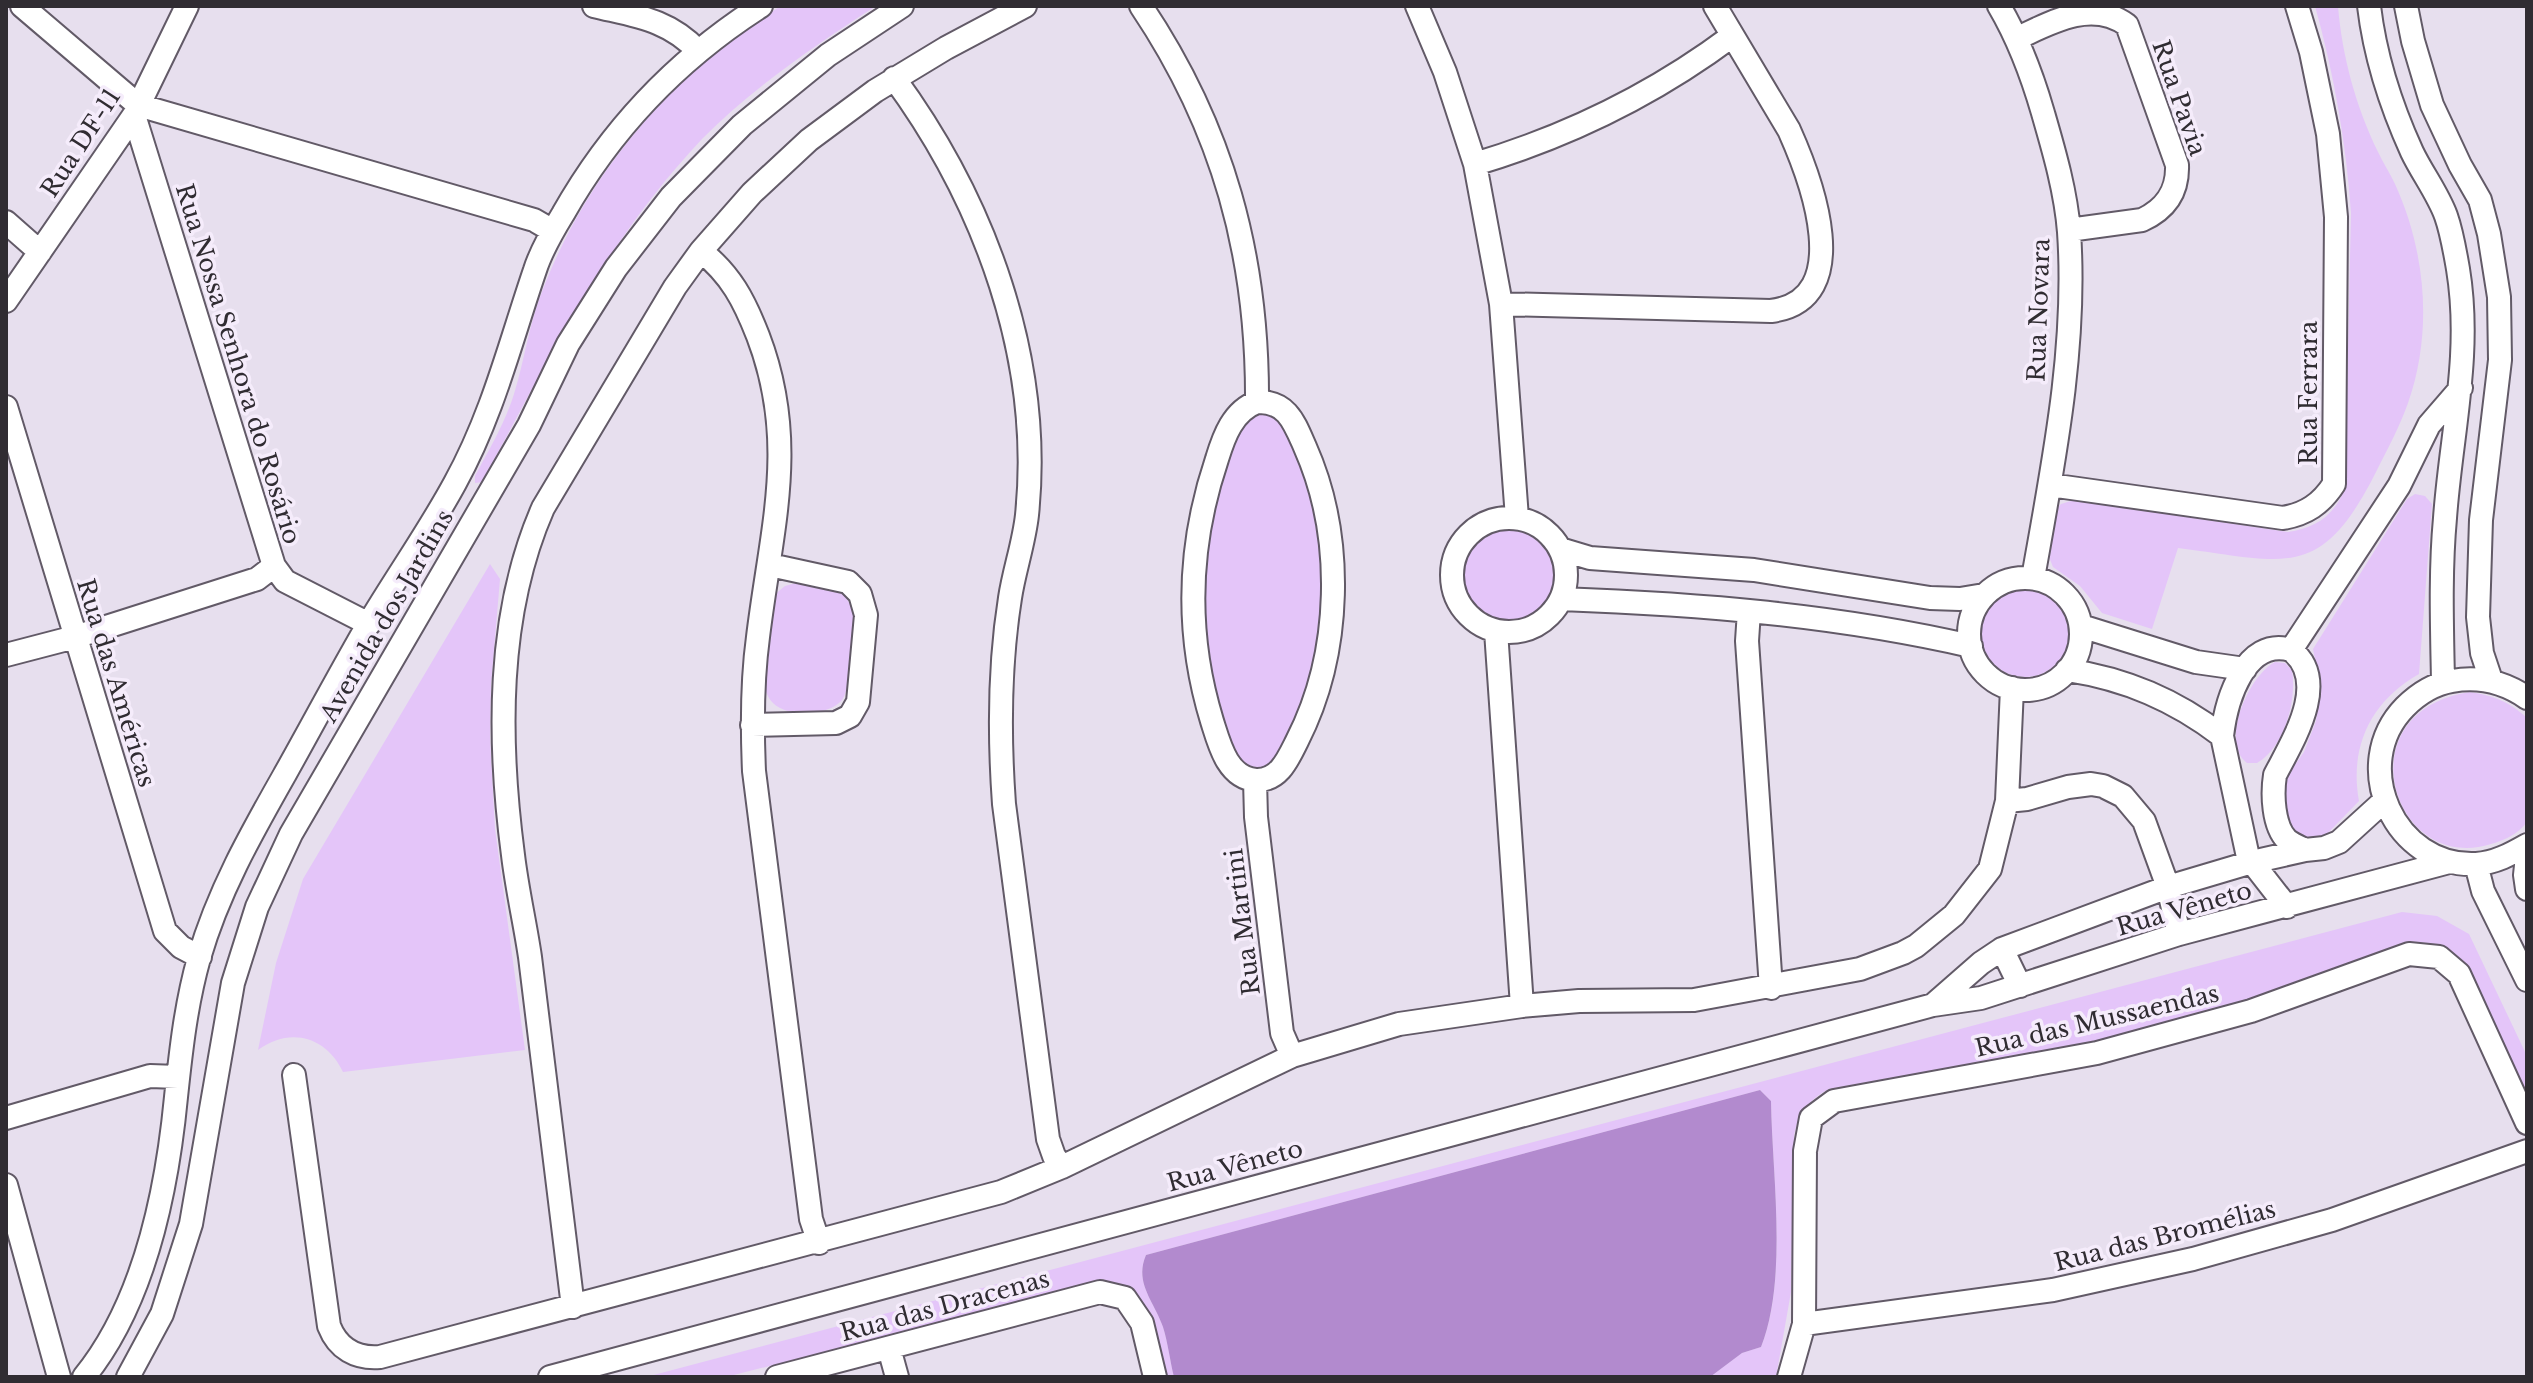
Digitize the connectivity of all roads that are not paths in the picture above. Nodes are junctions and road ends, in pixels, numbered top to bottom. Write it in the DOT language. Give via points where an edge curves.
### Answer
graph roads {
  1 [pos="22,6"];
  2 [pos="187,6"];
  3 [pos="594,6"];
  4 [pos="761,6"];
  5 [pos="902,6"];
  6 [pos="1025,6"];
  7 [pos="1141,6"];
  8 [pos="1417,6"];
  9 [pos="1715,6"];
  10 [pos="1999,6"];
  11 [pos="2297,6"];
  12 [pos="2369,6"];
  13 [pos="2406,6"];
  14 [pos="739,13"];
  15 [pos="1732,36"];
  16 [pos="2018,38"];
  17 [pos="698,51"];
  18 [pos="894,78"];
  19 [pos="136,110"];
  20 [pos="1475,164"];
  21 [pos="6,222"];
  22 [pos="2069,230"];
  23 [pos="553,231"];
  24 [pos="701,251"];
  25 [pos="40,252"];
  26 [pos="6,301"];
  27 [pos="1501,304"];
  28 [pos="2461,388"];
  29 [pos="1257,402"];
  30 [pos="6,407"];
  31 [pos="11,436"];
  32 [pos="456,482"];
  33 [pos="2050,485"];
  34 [pos="482,503"];
  35 [pos="1517,518"];
  36 [pos="1560,549"];
  37 [pos="770,565"];
  38 [pos="274,566"];
  39 [pos="2033,578"];
  40 [pos="1984,595"];
  41 [pos="1561,599"];
  42 [pos="1749,611"];
  43 [pos="369,624"];
  44 [pos="2081,626"];
  45 [pos="1496,631"];
  46 [pos="75,637"];
  47 [pos="1971,646"];
  48 [pos="2291,650"];
  49 [pos="6,655"];
  50 [pos="2245,669"];
  51 [pos="2067,670"];
  52 [pos="2491,680"];
  53 [pos="2443,682"];
  54 [pos="2012,688"];
  55 [pos="2527,698"];
  56 [pos="752,725"];
  57 [pos="2222,736"];
  58 [pos="1255,780"];
  59 [pos="2007,801"];
  60 [pos="2384,801"];
  61 [pos="2527,845"];
  62 [pos="2305,850"];
  63 [pos="2527,856"];
  64 [pos="2252,862"];
  65 [pos="2449,862"];
  66 [pos="2476,864"];
  67 [pos="2168,887"];
  68 [pos="2527,889"];
  69 [pos="2287,907"];
  70 [pos="2179,934"];
  71 [pos="2002,949"];
  72 [pos="200,957"];
  73 [pos="2527,980"];
  74 [pos="2020,986"];
  75 [pos="1771,988"];
  76 [pos="1933,1005"];
  77 [pos="1522,1006"];
  78 [pos="1292,1056"];
  79 [pos="294,1075"];
  80 [pos="178,1077"];
  81 [pos="6,1118"];
  82 [pos="2527,1123"];
  83 [pos="2527,1151"];
  84 [pos="1062,1167"];
  85 [pos="6,1185"];
  86 [pos="156,1221"];
  87 [pos="191,1224"];
  88 [pos="819,1243"];
  89 [pos="573,1307"];
  90 [pos="1804,1324"];
  91 [pos="889,1348"];
  92 [pos="59,1377"];
  93 [pos="84,1377"];
  94 [pos="128,1377"];
  95 [pos="550,1377"];
  96 [pos="777,1377"];
  97 [pos="897,1377"];
  98 [pos="1155,1377"];
  99 [pos="1789,1377"];
  1 -- 19 [label="street"];
  2 -- 19 [label="street, Rua DF-11"];
  3 -- 17 [label="street" via="665,24"];
  4 -- 14 [label="street, Avenida dos Jardins"];
  5 -- 34 [label="street, Avenida dos Jardins" via="784,89 671,197 591,305"];
  6 -- 18 [label="street"];
  7 -- 29 [label="street" via="1198,104 1228,184 1253,301"];
  8 -- 20 [label="street"];
  9 -- 15 [label="street"];
  10 -- 16 [label="street, Rua Novara"];
  11 -- 33 [label="street, Rua Ferrara" via="2328,134 2336,217 2334,484 2317,505 2283,518"];
  12 -- 28 [label="street" via="2398,119 2446,214 2453,242 2464,330"];
  13 -- 52 [label="street" via="2432,105 2480,200 2499,297 2499,376 2481,520 2478,617"];
  14 -- 17 [label="street, Avenida dos Jardins"];
  15 -- 20 [label="street" via="1670,80 1603,116"];
  15 -- 27 [label="street" via="1789,130 1806,174 1821,261 1807,294 1791,306 1771,311"];
  16 -- 22 [label="street, Rua Novara" via="2049,131"];
  16 -- 22 [label="street, Rua Pavia" via="2083,8 2119,18 2127,25 2177,165 2170,198 2153,215"];
  17 -- 23 [label="street, Avenida dos Jardins" via="622,127"];
  18 -- 24 [label="street" via="780,166"];
  18 -- 84 [label="street" via="940,145 978,220 1006,299 1023,385 1027,517 1004,637 1001,762 1048,1139"];
  19 -- 23 [label="street" via="534,220"];
  19 -- 25 [label="street, Rua DF-11"];
  19 -- 38 [label="street, Rua Nossa Senhora do Rosário"];
  20 -- 27 [label="street"];
  21 -- 25 [label="street"];
  22 -- 33 [label="street, Rua Novara" via="2069,330"];
  23 -- 32 [label="street, Avenida dos Jardins" via="535,268 496,390"];
  24 -- 37 [label="street" via="723,268 739,295 772,382 781,476"];
  24 -- 89 [label="street" via="543,508 521,564 510,620 505,701 512,854"];
  25 -- 26 [label="street, Rua DF-11"];
  27 -- 35 [label="street"];
  28 -- 48 [label="street" via="2429,425 2399,486"];
  28 -- 53 [label="street" via="2445,517"];
  29 -- 58 [label="street" via="1237,414 1219,453 1200,516 1192,581 1199,673 1211,717 1232,768"];
  29 -- 58 [label="street" via="1285,409 1308,455 1327,520 1333,588 1327,648 1312,706 1281,769"];
  30 -- 31 [label="street, Rua das Américas"];
  31 -- 46 [label="street, Rua das Américas"];
  32 -- 34 [label="street"];
  32 -- 43 [label="street, Avenida dos Jardins"];
  33 -- 39 [label="street, Rua Novara"];
  34 -- 87 [label="street, Avenida dos Jardins" via="291,834 257,907 224,1021"];
  35 -- 36 [label="street" via="1549,534"];
  35 -- 45 [label="street" via="1499,518 1474,530 1457,551 1452,569 1453,587 1468,616"];
  36 -- 40 [label="street" via="1590,558 1754,570 1930,598"];
  36 -- 41 [label="street" via="1566,567"];
  37 -- 56 [label="street" via="757,639"];
  37 -- 56 [label="street" via="848,582 860,594 866,615 858,702 850,716 836,723"];
  38 -- 43 [label="street, Rua Nossa Senhora do Rosário" via="285,581"];
  38 -- 46 [label="street" via="257,579"];
  39 -- 40 [label="street" via="2007,581"];
  39 -- 44 [label="street" via="2065,594"];
  40 -- 47 [label="street" via="1972,619"];
  41 -- 42 [label="street"];
  41 -- 45 [label="street" via="1540,624 1511,633"];
  42 -- 47 [label="street" via="1889,629"];
  42 -- 75 [label="street"];
  43 -- 72 [label="street, Avenida dos Jardins" via="245,845"];
  44 -- 50 [label="street" via="2196,662"];
  44 -- 51 [label="street" via="2081,642"];
  45 -- 77 [label="street"];
  46 -- 49 [label="street"];
  46 -- 72 [label="street, Rua das Américas" via="165,931"];
  47 -- 54 [label="street" via="1986,673"];
  48 -- 50 [label="street" via="2271,647"];
  48 -- 62 [label="street" via="2305,664 2307,696 2299,729 2275,775 2275,808 2283,834"];
  50 -- 57 [label="street" via="2229,698"];
  51 -- 54 [label="street" via="2042,687"];
  51 -- 57 [label="street" via="2157,695"];
  52 -- 53 [label="street"];
  52 -- 55 [label="street"];
  53 -- 60 [label="street" via="2417,695 2396,716 2383,743 2378,772"];
  54 -- 59 [label="street"];
  56 -- 88 [label="street" via="758,816 811,1219"];
  57 -- 64 [label="street" via="2240,831"];
  58 -- 78 [label="street, Rua Martini" via="1282,1033"];
  59 -- 67 [label="street" via="2079,785 2113,790 2139,812"];
  59 -- 75 [label="street" via="1990,869 1964,905 1916,946 1860,969"];
  60 -- 62 [label="street, Rua Vêneto" via="2339,842"];
  60 -- 65 [label="street" via="2409,840"];
  61 -- 66 [label="street" via="2504,858"];
  62 -- 64 [label="street, Rua Vêneto"];
  63 -- 68 [label="street"];
  64 -- 67 [label="street, Rua Vêneto"];
  64 -- 69 [label="street"];
  65 -- 66 [label="street"];
  65 -- 69 [label="street, Rua Vêneto"];
  66 -- 73 [label="street" via="2483,891"];
  67 -- 70 [label="street"];
  67 -- 71 [label="street, Rua Vêneto"];
  69 -- 70 [label="street, Rua Vêneto"];
  70 -- 74 [label="street, Rua Vêneto"];
  71 -- 74 [label="street"];
  71 -- 76 [label="street, Rua Vêneto"];
  72 -- 80 [label="street, Avenida dos Jardins"];
  74 -- 76 [label="street, Rua Vêneto"];
  75 -- 77 [label="street" via="1694,1000"];
  76 -- 95 [label="street, Rua Vêneto"];
  77 -- 78 [label="street" via="1399,1024"];
  78 -- 84 [label="street"];
  79 -- 89 [label="street" via="329,1326 344,1348 361,1357 380,1357"];
  80 -- 81 [label="street" via="150,1076"];
  80 -- 86 [label="street, Avenida dos Jardins"];
  82 -- 90 [label="street, Rua das Mussaendas" via="2459,974 2439,957 2409,954 2251,1011 2097,1053 1834,1101 1811,1118 1805,1151"];
  83 -- 90 [label="street, Rua das Bromélias" via="2332,1220 2193,1259 2053,1290"];
  84 -- 88 [label="street" via="1001,1192"];
  85 -- 92 [label="street"];
  86 -- 87 [label="street"];
  86 -- 93 [label="street, Avenida dos Jardins" via="123,1315"];
  87 -- 94 [label="street, Avenida dos Jardins" via="162,1314"];
  88 -- 89 [label="street"];
  90 -- 99 [label="street"];
  91 -- 96 [label="street, Rua das Dracenas"];
  91 -- 97 [label="street"];
  91 -- 98 [label="street, Rua das Dracenas" via="1100,1292 1125,1298 1142,1323"];
}
